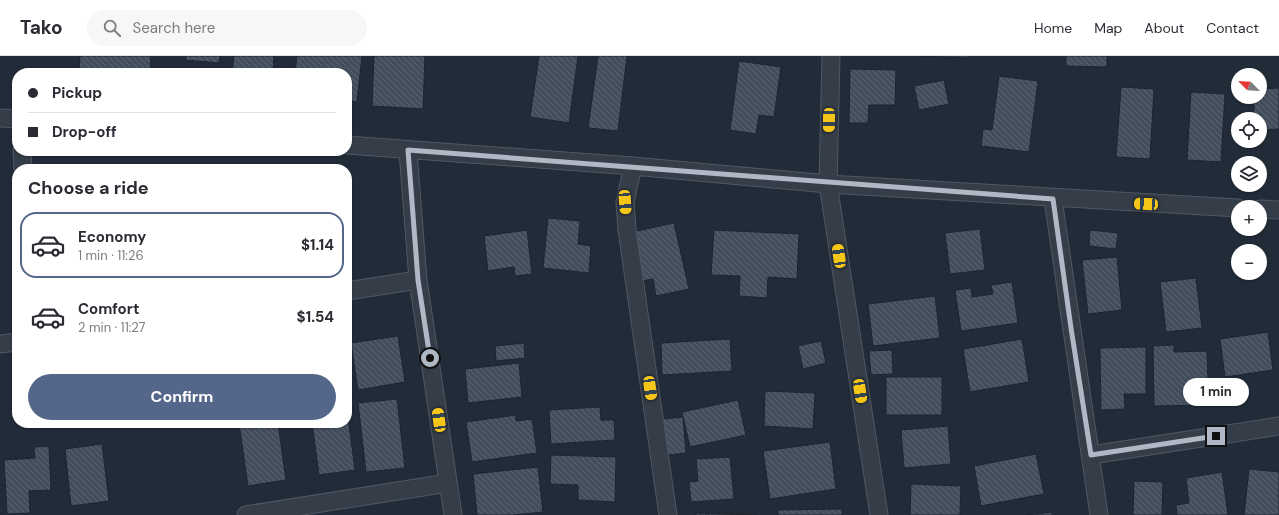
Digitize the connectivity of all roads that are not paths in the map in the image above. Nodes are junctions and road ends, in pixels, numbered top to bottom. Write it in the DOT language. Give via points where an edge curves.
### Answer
graph roads {
  1 [pos="831,56"];
  2 [pos="0,118"];
  3 [pos="12,119"];
  4 [pos="352,145"];
  5 [pos="408,150"];
  6 [pos="633,166"];
  7 [pos="828,184"];
  8 [pos="1053,199"];
  9 [pos="1231,208"];
  10 [pos="1267,209"];
  11 [pos="1279,210"];
  12 [pos="418,280"];
  13 [pos="352,290"];
  14 [pos="12,343"];
  15 [pos="0,344"];
  16 [pos="1279,426"];
  17 [pos="1091,455"];
  18 [pos="448,483"];
  19 [pos="246,515"];
  20 [pos="453,515"];
  21 [pos="668,515"];
  22 [pos="879,515"];
  23 [pos="1099,515"];
  1 -- 7 [label="street"];
  2 -- 3 [label="street"];
  4 -- 5 [label="street"];
  5 -- 6 [label="street"];
  5 -- 12 [label="street"];
  6 -- 7 [label="street"];
  6 -- 21 [label="street" via="625,202 627,230"];
  7 -- 8 [label="street"];
  7 -- 22 [label="street"];
  8 -- 9 [label="street"];
  8 -- 17 [label="street"];
  10 -- 11 [label="street"];
  12 -- 13 [label="street"];
  12 -- 18 [label="street"];
  14 -- 15 [label="street"];
  16 -- 17 [label="street"];
  17 -- 23 [label="street"];
  18 -- 19 [label="street"];
  18 -- 20 [label="street"];
}
